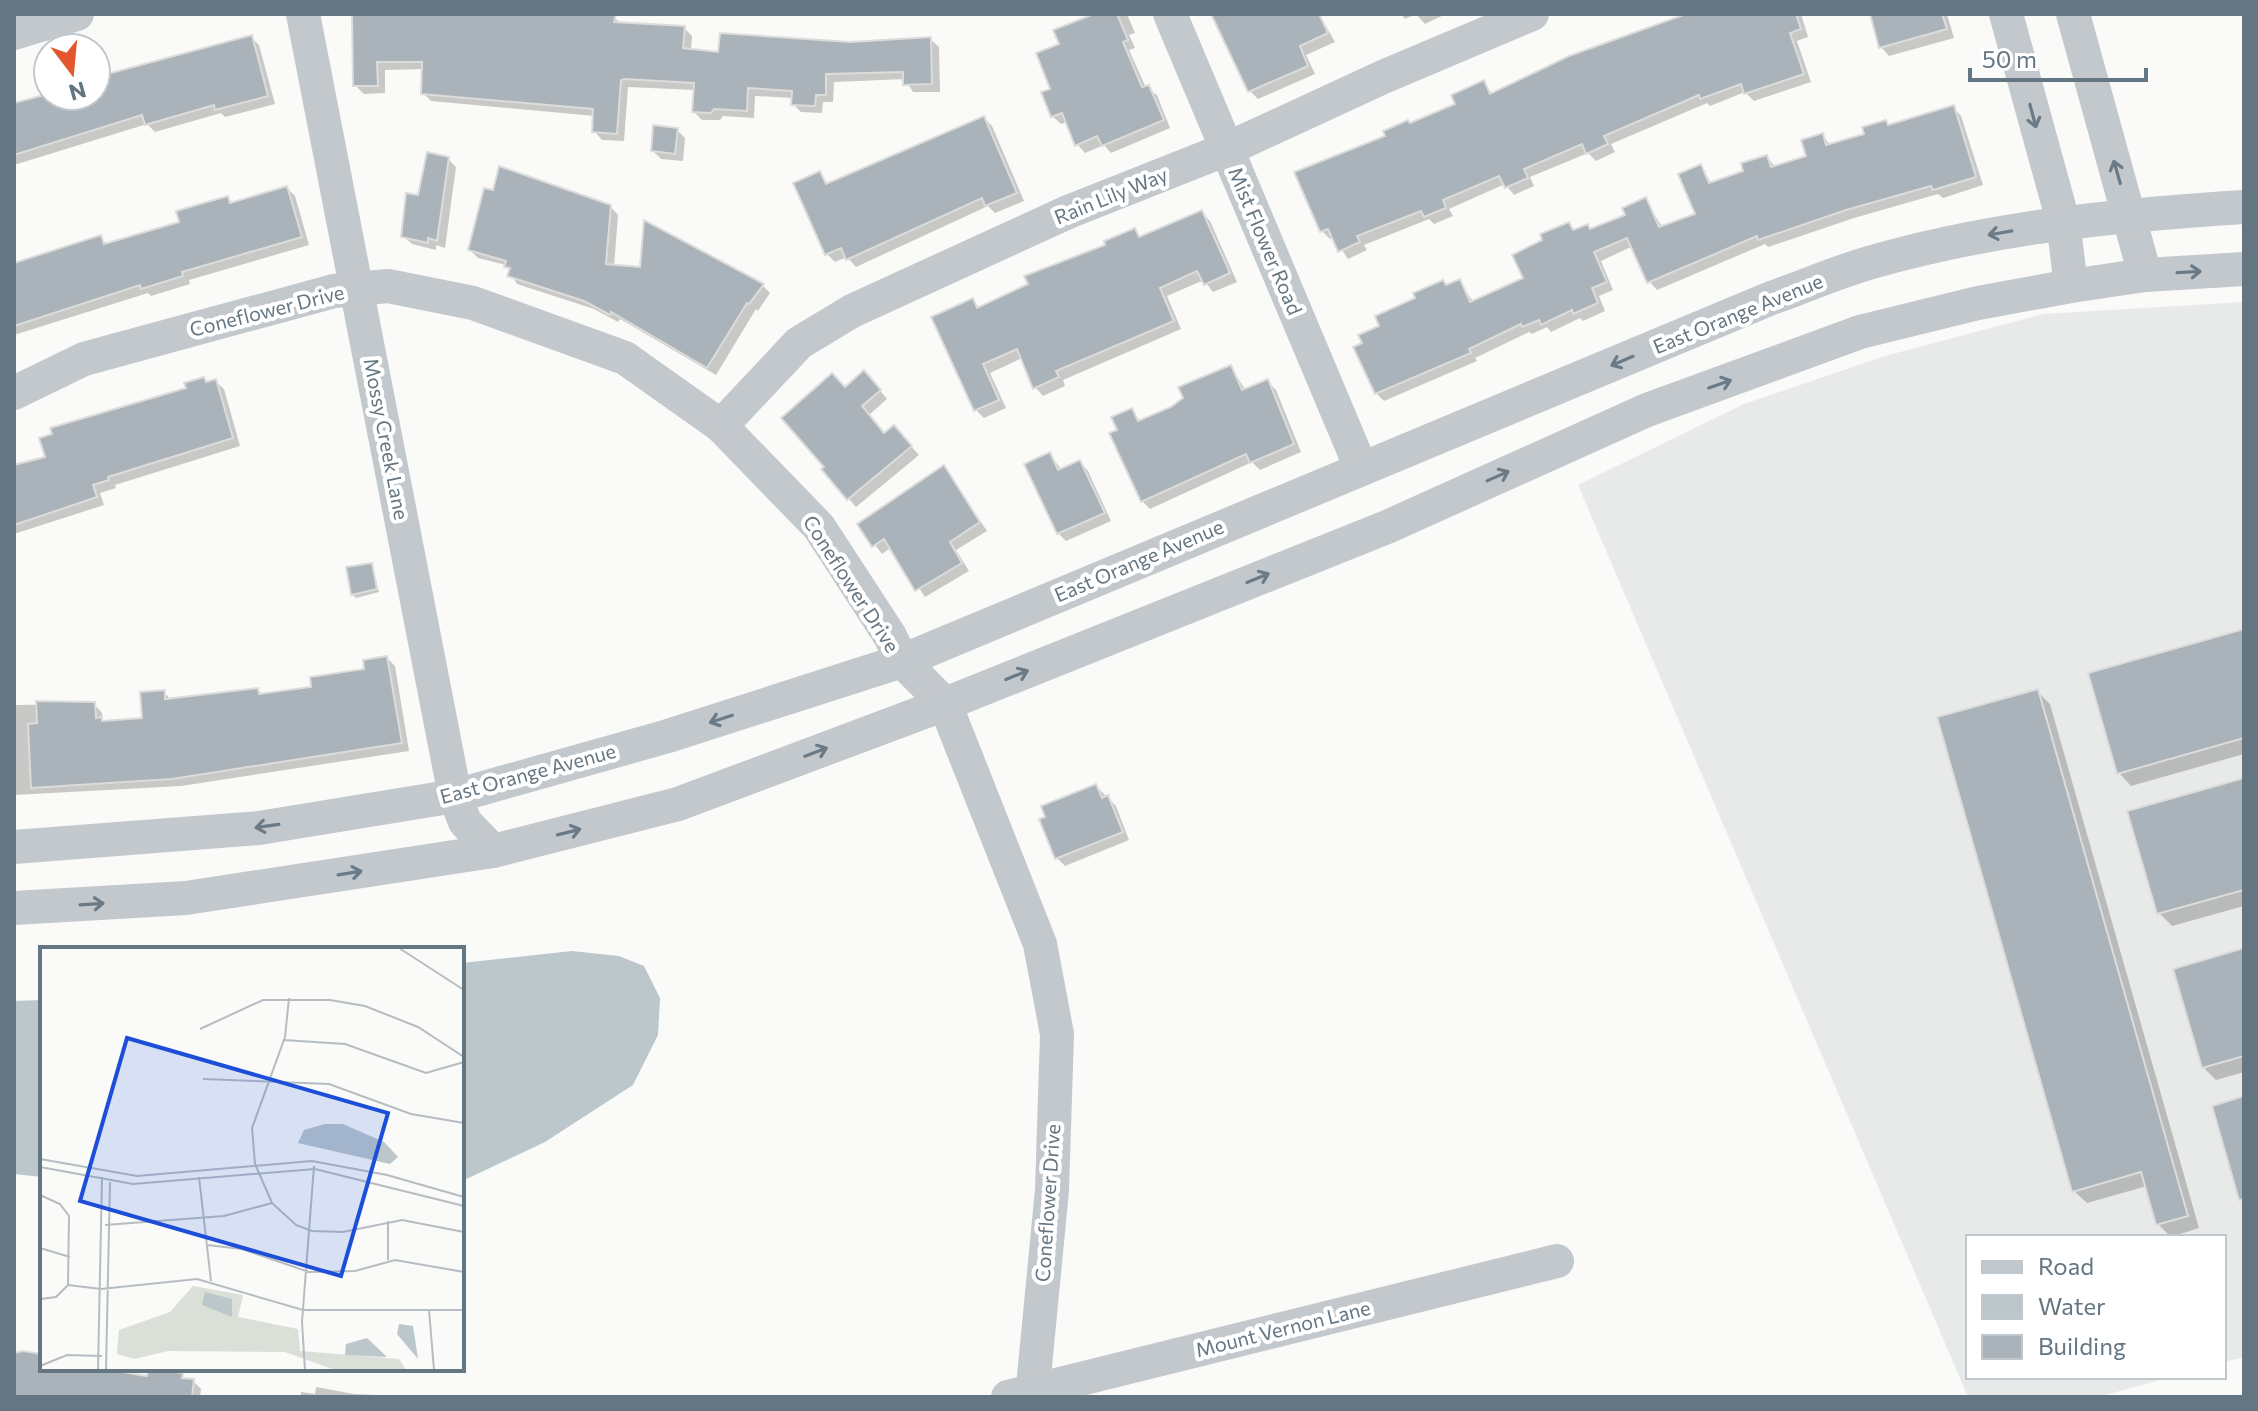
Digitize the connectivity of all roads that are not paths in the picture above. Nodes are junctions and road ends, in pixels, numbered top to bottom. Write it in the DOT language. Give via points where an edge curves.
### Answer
graph roads {
  1 [pos="77,14"];
  2 [pos="303,14"];
  3 [pos="1170,14"];
  4 [pos="1532,14"];
  5 [pos="2006,14"];
  6 [pos="2073,14"];
  7 [pos="14,33"];
  8 [pos="1227,149"];
  9 [pos="2244,207"];
  10 [pos="2130,214"];
  11 [pos="2063,221"];
  12 [pos="2244,269"];
  13 [pos="2145,275"];
  14 [pos="2071,286"];
  15 [pos="358,289"];
  16 [pos="14,393"];
  17 [pos="721,426"];
  18 [pos="1361,468"];
  19 [pos="959,637"];
  20 [pos="902,661"];
  21 [pos="945,704"];
  22 [pos="455,796"];
  23 [pos="14,847"];
  24 [pos="493,851"];
  25 [pos="14,908"];
  26 [pos="1557,1261"];
  27 [pos="1024,1395"];
  1 -- 7 [label="street"];
  2 -- 15 [label="street, Mossy Creek Lane"];
  3 -- 8 [label="street, Mist Flower Road"];
  4 -- 8 [label="street, Rain Lily Way"];
  5 -- 11 [label="street, one-way"];
  10 -- 6 [label="street, one-way"];
  8 -- 17 [label="street, Rain Lily Way" via="1068,212 852,311 799,343"];
  8 -- 18 [label="street, Mist Flower Road"];
  9 -- 10 [label="street, East Orange Avenue"];
  10 -- 11 [label="street, East Orange Avenue"];
  10 -- 13 [label="street"];
  11 -- 14 [label="street"];
  11 -- 18 [label="street, East Orange Avenue, one-way" via="1870,262"];
  13 -- 12 [label="street, one-way"];
  13 -- 14 [label="street"];
  21 -- 14 [label="street, one-way" via="1387,527 1647,410 1860,332"];
  15 -- 16 [label="street, Coneflower Drive" via="334,291 84,359"];
  15 -- 17 [label="street, Coneflower Drive" via="388,286 473,303 625,358"];
  15 -- 22 [label="street, Mossy Creek Lane"];
  17 -- 20 [label="street, Coneflower Drive" via="819,527"];
  18 -- 19 [label="street, East Orange Avenue"];
  19 -- 20 [label="street, East Orange Avenue"];
  19 -- 21 [label="street" via="951,649"];
  20 -- 21 [label="street, Coneflower Drive"];
  20 -- 22 [label="street, East Orange Avenue, one-way" via="668,736"];
  24 -- 21 [label="street, one-way" via="678,804"];
  21 -- 27 [label="street, Coneflower Drive" via="1040,944 1057,1034 1052,1190"];
  22 -- 23 [label="street, East Orange Avenue, one-way" via="259,828"];
  22 -- 24 [label="street, Mossy Creek Lane" via="465,822"];
  25 -- 24 [label="street, one-way" via="186,898"];
  26 -- 27 [label="street, Mount Vernon Lane"];
}
